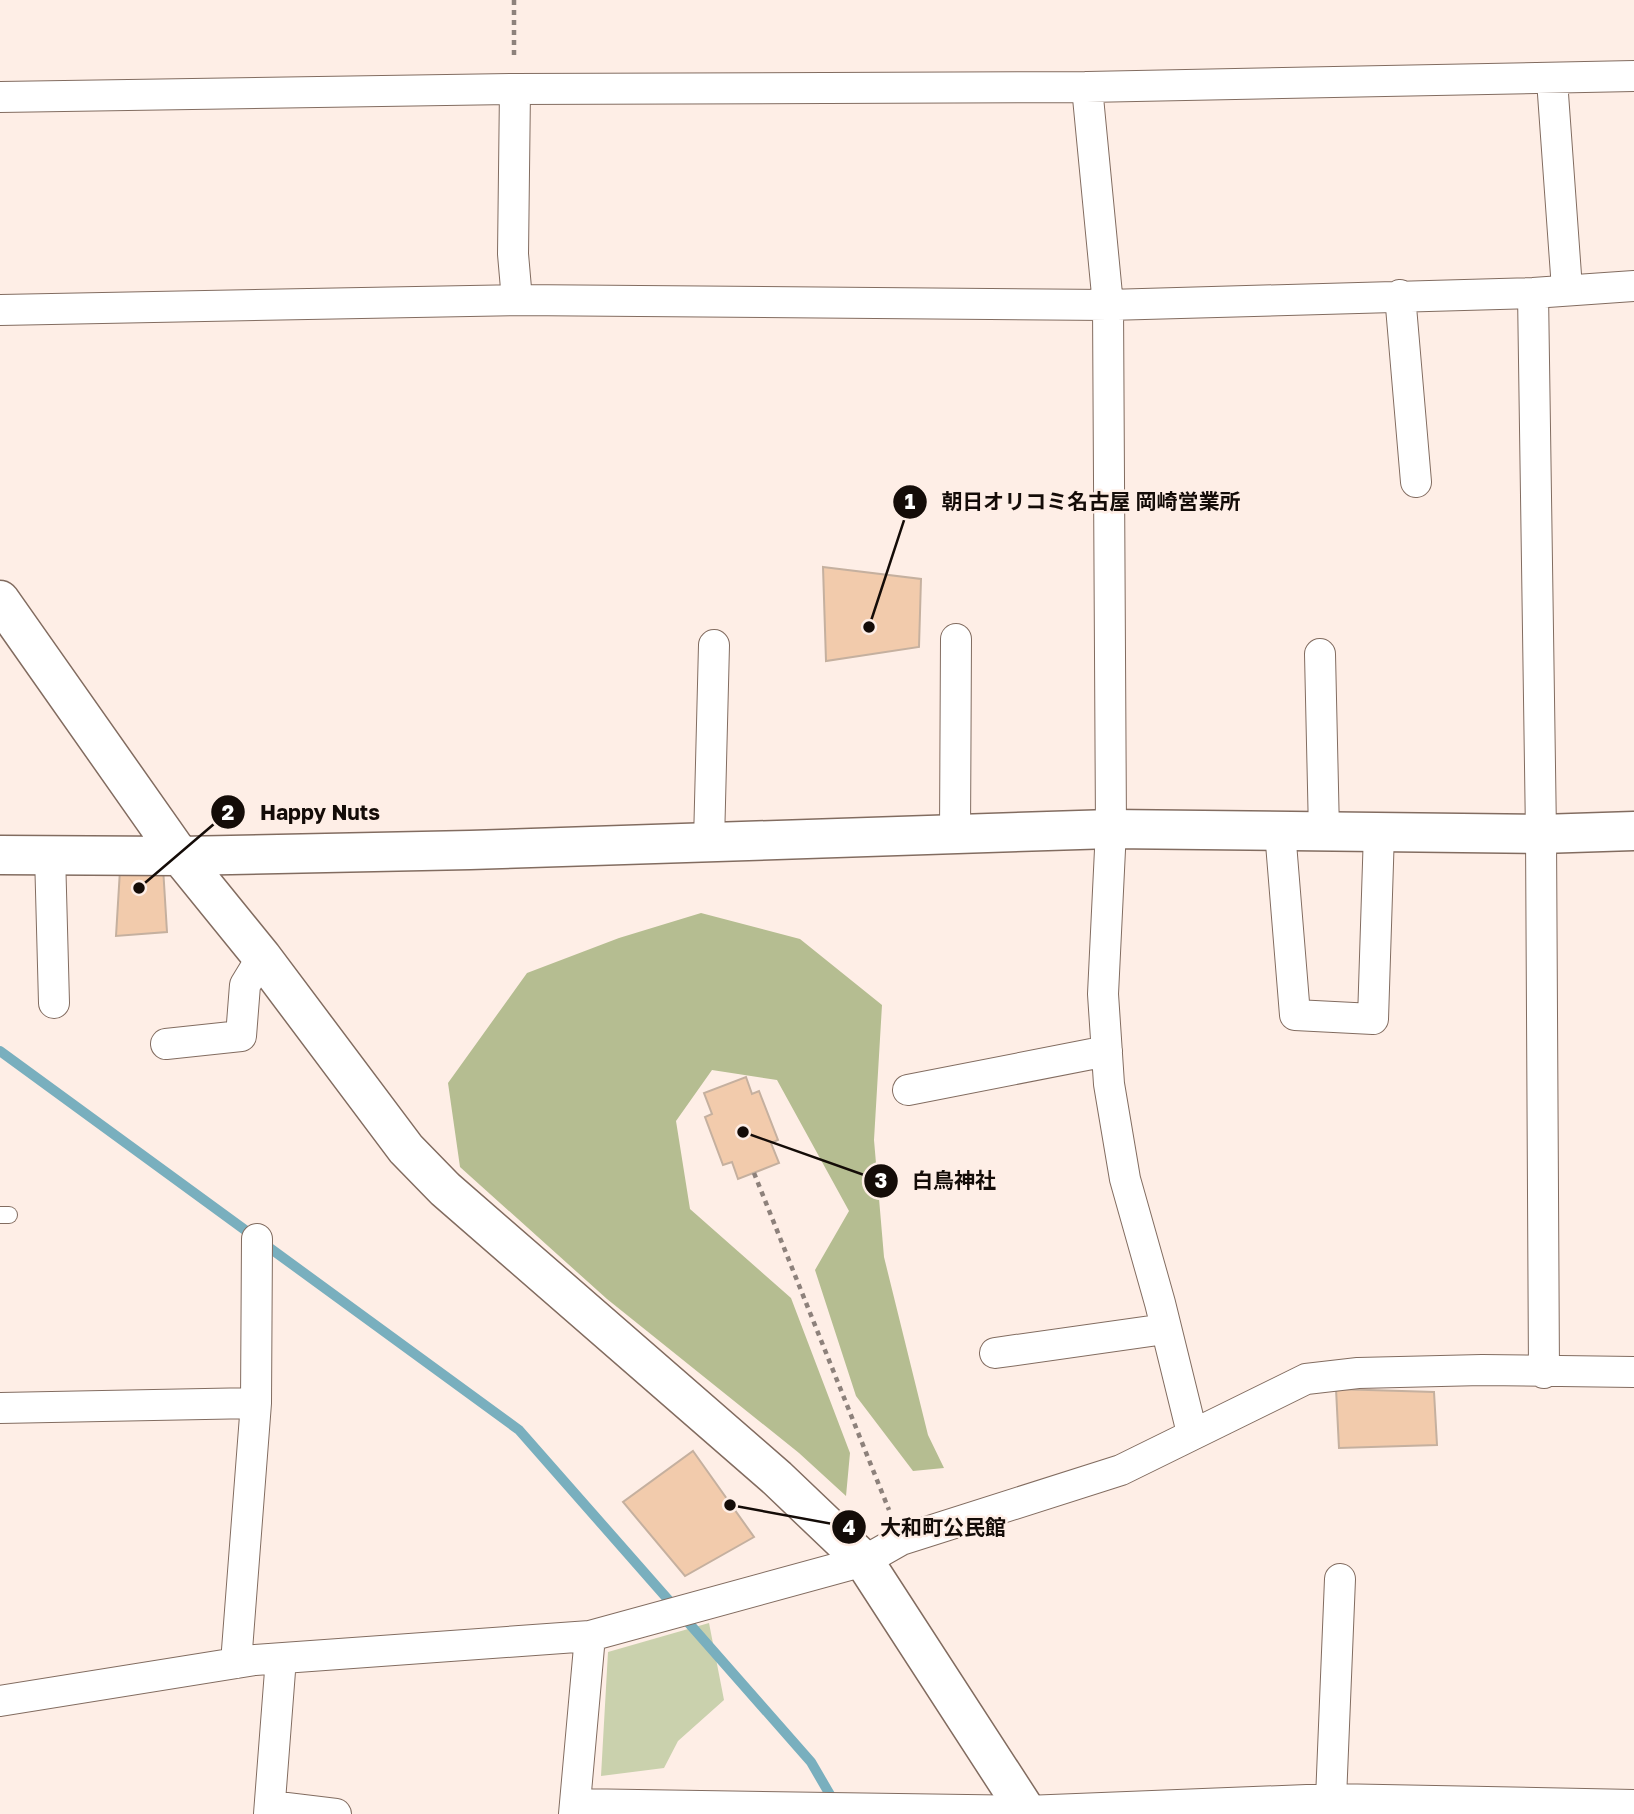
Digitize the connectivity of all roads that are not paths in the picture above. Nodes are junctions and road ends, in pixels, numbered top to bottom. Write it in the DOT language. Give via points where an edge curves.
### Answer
graph roads {
  1 [pos="1634,76"];
  2 [pos="1552,80"];
  3 [pos="1087,88"];
  4 [pos="515,89"];
  5 [pos="0,97"];
  6 [pos="1634,286"];
  7 [pos="1567,289"];
  8 [pos="1533,293"];
  9 [pos="1400,295"];
  10 [pos="517,300"];
  11 [pos="1108,305"];
  12 [pos="0,310"];
  13 [pos="1416,482"];
  14 [pos="0,600"];
  15 [pos="956,639"];
  16 [pos="714,645"];
  17 [pos="1320,654"];
  18 [pos="1111,829"];
  19 [pos="1280,831"];
  20 [pos="1634,831"];
  21 [pos="1324,832"];
  22 [pos="1379,832"];
  23 [pos="955,834"];
  24 [pos="1541,834"];
  25 [pos="709,842"];
  26 [pos="50,854"];
  27 [pos="0,855"];
  28 [pos="180,856"];
  29 [pos="262,957"];
  30 [pos="54,1003"];
  31 [pos="166,1044"];
  32 [pos="1107,1051"];
  33 [pos="908,1090"];
  34 [pos="257,1239"];
  35 [pos="1165,1329"];
  36 [pos="995,1353"];
  37 [pos="1634,1372"];
  38 [pos="1544,1373"];
  39 [pos="256,1403"];
  40 [pos="0,1408"];
  41 [pos="1192,1433"];
  42 [pos="864,1561"];
  43 [pos="1340,1579"];
  44 [pos="590,1636"];
  45 [pos="236,1663"];
  46 [pos="280,1671"];
  47 [pos="0,1701"];
  48 [pos="1331,1798"];
  49 [pos="1634,1805"];
  50 [pos="575,1809"];
  51 [pos="270,1810"];
  52 [pos="1027,1812"];
  53 [pos="336,1814"];
  1 -- 2 [label="street"];
  2 -- 3 [label="street"];
  2 -- 7 [label="street"];
  3 -- 4 [label="street"];
  3 -- 11 [label="street"];
  4 -- 5 [label="street"];
  4 -- 10 [label="street" via="513,254"];
  6 -- 7 [label="street"];
  7 -- 8 [label="street"];
  8 -- 9 [label="street"];
  8 -- 24 [label="street"];
  9 -- 11 [label="street"];
  9 -- 13 [label="street"];
  10 -- 11 [label="street"];
  10 -- 12 [label="street"];
  11 -- 18 [label="street"];
  14 -- 28 [label="street"];
  15 -- 23 [label="street"];
  16 -- 25 [label="street"];
  17 -- 21 [label="street"];
  18 -- 19 [label="street"];
  18 -- 23 [label="street"];
  18 -- 32 [label="street" via="1103,994"];
  19 -- 21 [label="street"];
  19 -- 22 [label="street" via="1295,1015 1373,1018"];
  20 -- 24 [label="street"];
  21 -- 22 [label="street"];
  22 -- 24 [label="street"];
  23 -- 25 [label="street"];
  24 -- 38 [label="street"];
  25 -- 28 [label="street"];
  26 -- 27 [label="street"];
  26 -- 28 [label="street"];
  26 -- 30 [label="street"];
  28 -- 29 [label="street"];
  29 -- 31 [label="street" via="245,985 241,1037"];
  29 -- 42 [label="street" via="405,1149 777,1478"];
  32 -- 33 [label="street"];
  32 -- 35 [label="street" via="1125,1179"];
  34 -- 39 [label="street"];
  35 -- 36 [label="street"];
  35 -- 41 [label="street"];
  37 -- 38 [label="street"];
  38 -- 41 [label="street" via="1358,1373 1306,1379"];
  39 -- 40 [label="street"];
  39 -- 45 [label="street"];
  41 -- 42 [label="street" via="1121,1470 901,1540"];
  42 -- 44 [label="street"];
  42 -- 52 [label="street"];
  43 -- 48 [label="street"];
  44 -- 45 [label="street"];
  44 -- 50 [label="street"];
  45 -- 47 [label="street"];
  46 -- 51 [label="street"];
  48 -- 49 [label="street"];
  48 -- 52 [label="street"];
  50 -- 52 [label="street"];
  51 -- 53 [label="street"];
}
